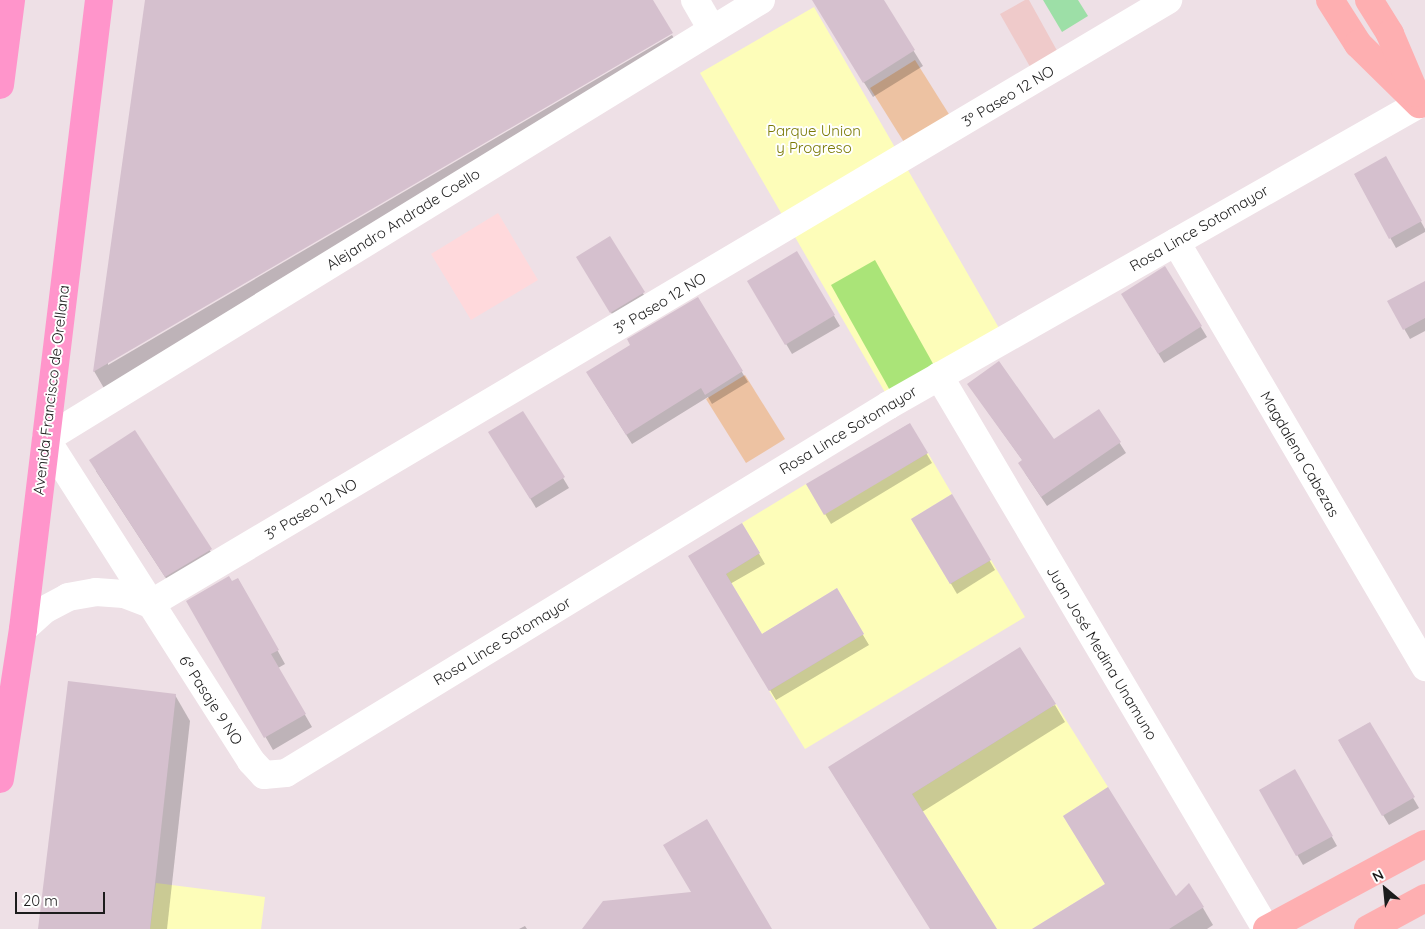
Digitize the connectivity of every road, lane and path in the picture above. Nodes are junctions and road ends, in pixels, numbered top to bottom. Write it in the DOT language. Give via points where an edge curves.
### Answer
graph roads {
  1 [pos="11,0"];
  2 [pos="81,0"];
  3 [pos="99,0"];
  4 [pos="695,0"];
  5 [pos="762,0"];
  6 [pos="1168,0"];
  7 [pos="1330,0"];
  8 [pos="1369,0"];
  9 [pos="712,30"];
  10 [pos="3,32"];
  11 [pos="0,85"];
  12 [pos="1422,108"];
  13 [pos="82,126"];
  14 [pos="1176,242"];
  15 [pos="939,376"];
  16 [pos="46,439"];
  17 [pos="150,604"];
  18 [pos="23,629"];
  19 [pos="1425,667"];
  20 [pos="286,773"];
  21 [pos="0,779"];
  22 [pos="1425,844"];
  23 [pos="1425,898"];
  24 [pos="1380,926"];
  25 [pos="1266,929"];
  1 -- 10 [label="main road"];
  2 -- 13 [label="main road" via="74,50"];
  3 -- 13 [label="main road, Avenida Francisco de Orellana"];
  4 -- 9 [label="street"];
  5 -- 9 [label="street, Alejandro Andrade Coello"];
  6 -- 17 [label="street, 3º Paseo 12 NO"];
  7 -- 12 [label="street" via="1358,44"];
  8 -- 12 [label="street" via="1390,34"];
  9 -- 16 [label="street, Alejandro Andrade Coello"];
  10 -- 11 [label="main road"];
  12 -- 14 [label="street, Rosa Lince Sotomayor"];
  13 -- 16 [label="main road, Avenida Francisco de Orellana"];
  14 -- 15 [label="street, Rosa Lince Sotomayor"];
  14 -- 19 [label="street, Magdalena Cabezas"];
  15 -- 20 [label="street, Rosa Lince Sotomayor"];
  15 -- 25 [label="street, Juan José Medina Unamuno"];
  16 -- 17 [label="street, 6º Pasaje 9 NO"];
  16 -- 18 [label="main road, Avenida Francisco de Orellana"];
  17 -- 18 [label="street" via="124,594 96,592 68,597 44,610"];
  17 -- 20 [label="street, 6º Pasaje 9 NO" via="251,761 264,775"];
  18 -- 21 [label="main road, Avenida Francisco de Orellana"];
  22 -- 25 [label="street"];
  23 -- 24 [label="street"];
}
